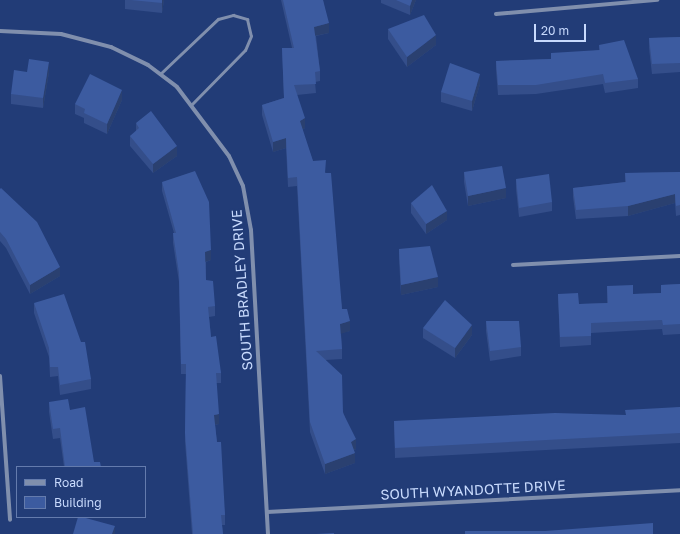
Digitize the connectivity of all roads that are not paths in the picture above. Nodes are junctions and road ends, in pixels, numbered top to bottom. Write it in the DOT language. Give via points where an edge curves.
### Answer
graph roads {
  1 [pos="657,0"];
  2 [pos="496,14"];
  3 [pos="0,31"];
  4 [pos="160,74"];
  5 [pos="192,104"];
  6 [pos="680,256"];
  7 [pos="513,265"];
  8 [pos="0,376"];
  9 [pos="680,490"];
  10 [pos="267,512"];
  11 [pos="10,520"];
  12 [pos="268,534"];
  1 -- 2 [label="street"];
  3 -- 4 [label="street, SOUTH BRADLEY DRIVE" via="61,34 111,47"];
  4 -- 5 [label="street, SOUTH BRADLEY DRIVE"];
  4 -- 5 [label="lane" via="218,19 233,15 247,19 251,36 245,50"];
  5 -- 10 [label="street, SOUTH BRADLEY DRIVE" via="229,156 243,186 251,230"];
  6 -- 7 [label="street"];
  8 -- 11 [label="street"];
  9 -- 10 [label="street, SOUTH WYANDOTTE DRIVE"];
  10 -- 12 [label="street, SOUTH BRADLEY DRIVE"];
}
